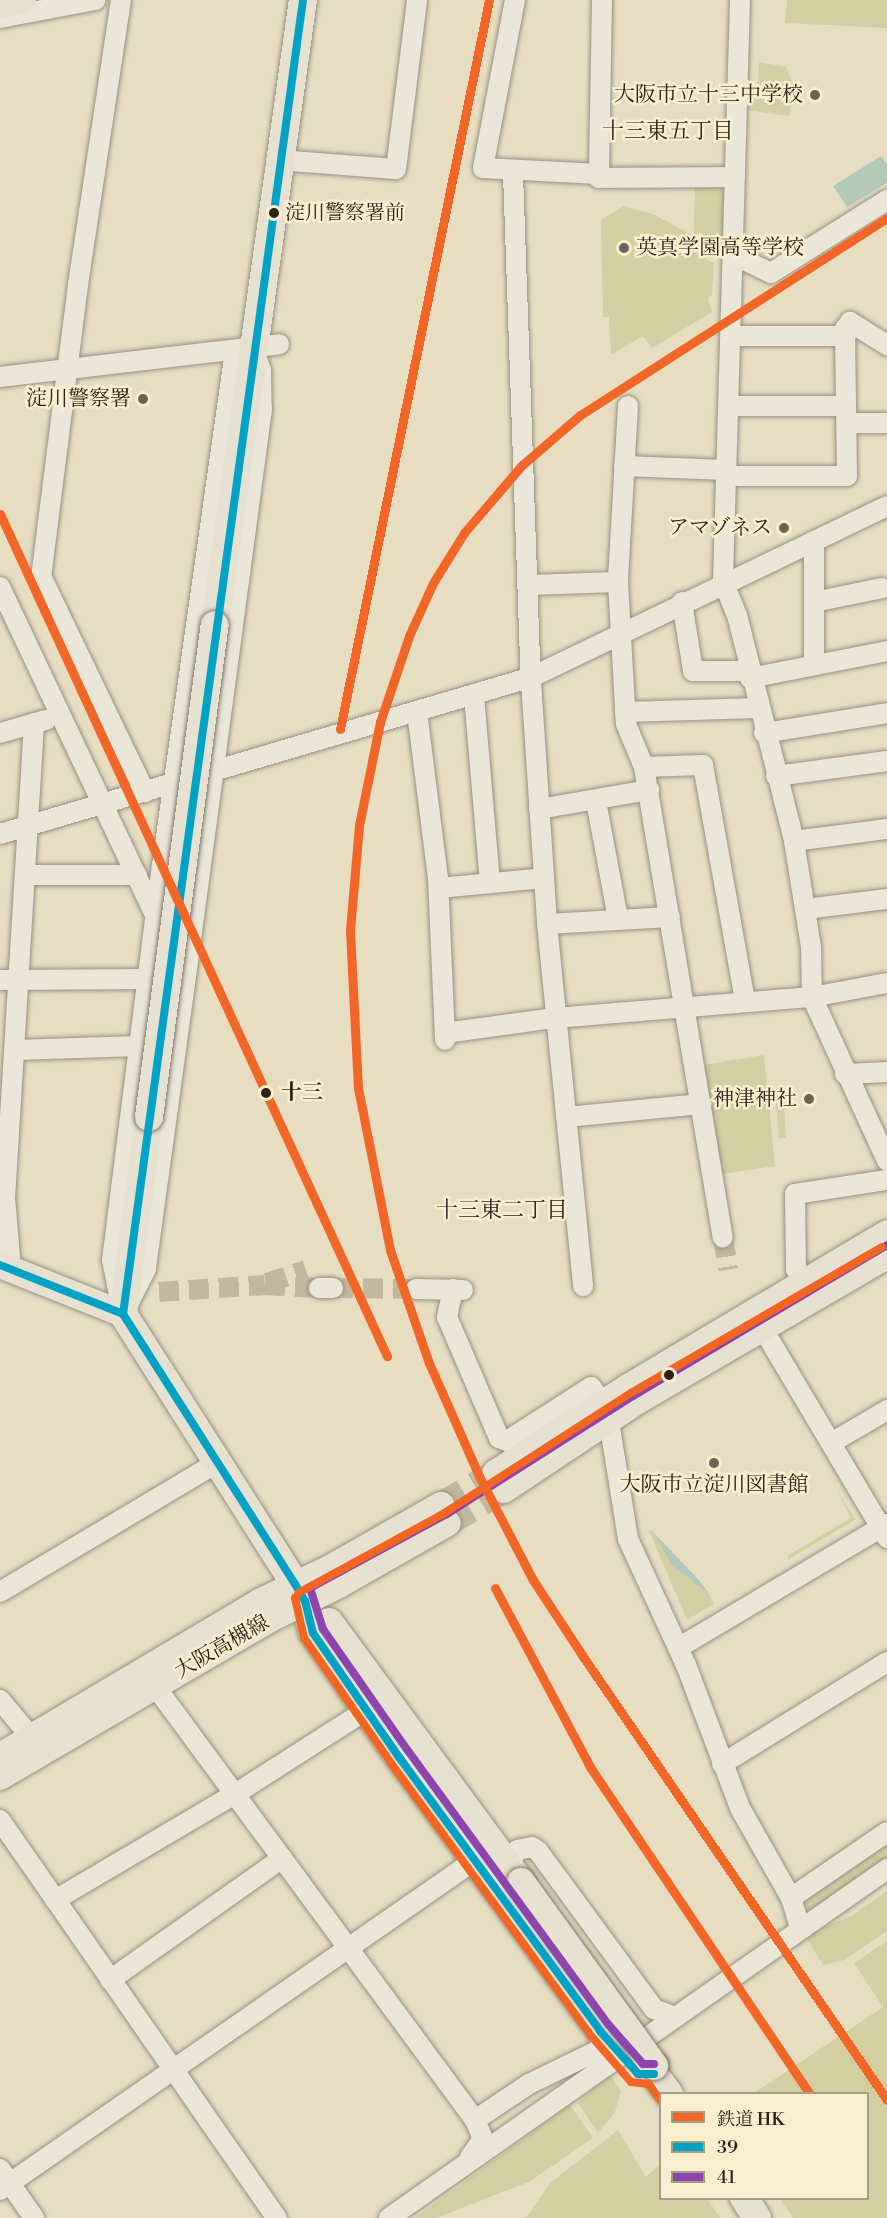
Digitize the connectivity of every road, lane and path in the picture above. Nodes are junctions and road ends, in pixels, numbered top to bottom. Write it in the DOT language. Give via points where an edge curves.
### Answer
graph roads {
  1 [pos="95,0"];
  2 [pos="121,0"];
  3 [pos="303,0"];
  4 [pos="417,0"];
  5 [pos="515,0"];
  6 [pos="602,0"];
  7 [pos="740,0"];
  8 [pos="7,6"];
  9 [pos="278,160"];
  10 [pos="513,173"];
  11 [pos="599,174"];
  12 [pos="735,177"];
  13 [pos="887,200"];
  14 [pos="734,255"];
  15 [pos="731,336"];
  16 [pos="846,336"];
  17 [pos="266,345"];
  18 [pos="887,345"];
  19 [pos="67,368"];
  20 [pos="0,377"];
  21 [pos="628,406"];
  22 [pos="729,406"];
  23 [pos="847,415"];
  24 [pos="887,423"];
  25 [pos="624,466"];
  26 [pos="726,473"];
  27 [pos="887,506"];
  28 [pos="814,541"];
  29 [pos="723,581"];
  30 [pos="618,582"];
  31 [pos="528,585"];
  32 [pos="0,587"];
  33 [pos="882,588"];
  34 [pos="682,602"];
  35 [pos="814,602"];
  36 [pos="620,634"];
  37 [pos="887,651"];
  38 [pos="814,664"];
  39 [pos="749,674"];
  40 [pos="532,677"];
  41 [pos="474,696"];
  42 [pos="758,708"];
  43 [pos="417,712"];
  44 [pos="625,712"];
  45 [pos="887,713"];
  46 [pos="60,716"];
  47 [pos="34,723"];
  48 [pos="0,733"];
  49 [pos="764,733"];
  50 [pos="887,761"];
  51 [pos="644,767"];
  52 [pos="212,774"];
  53 [pos="776,776"];
  54 [pos="175,785"];
  55 [pos="649,790"];
  56 [pos="145,792"];
  57 [pos="596,801"];
  58 [pos="103,804"];
  59 [pos="539,809"];
  60 [pos="28,826"];
  61 [pos="887,829"];
  62 [pos="0,834"];
  63 [pos="794,841"];
  64 [pos="25,875"];
  65 [pos="137,875"];
  66 [pos="544,878"];
  67 [pos="490,884"];
  68 [pos="439,888"];
  69 [pos="887,899"];
  70 [pos="805,909"];
  71 [pos="156,916"];
  72 [pos="670,917"];
  73 [pos="618,920"];
  74 [pos="547,924"];
  75 [pos="148,979"];
  76 [pos="0,980"];
  77 [pos="20,980"];
  78 [pos="887,983"];
  79 [pos="812,997"];
  80 [pos="745,1000"];
  81 [pos="685,1006"];
  82 [pos="555,1018"];
  83 [pos="139,1046"];
  84 [pos="15,1050"];
  85 [pos="887,1072"];
  86 [pos="845,1074"];
  87 [pos="701,1104"];
  88 [pos="566,1117"];
  89 [pos="887,1161"];
  90 [pos="887,1180"];
  91 [pos="2,1197"];
  92 [pos="887,1233"];
  93 [pos="723,1237"];
  94 [pos="887,1256"];
  95 [pos="5,1267"];
  96 [pos="800,1275"];
  97 [pos="583,1286"];
  98 [pos="416,1289"];
  99 [pos="123,1314"];
  100 [pos="763,1329"];
  101 [pos="887,1410"];
  102 [pos="607,1412"];
  103 [pos="831,1443"];
  104 [pos="216,1463"];
  105 [pos="499,1481"];
  106 [pos="445,1514"];
  107 [pos="885,1530"];
  108 [pos="0,1592"];
  109 [pos="300,1593"];
  110 [pos="678,1648"];
  111 [pos="887,1662"];
  112 [pos="156,1686"];
  113 [pos="0,1700"];
  114 [pos="368,1709"];
  115 [pos="31,1737"];
  116 [pos="0,1756"];
  117 [pos="722,1764"];
  118 [pos="0,1777"];
  119 [pos="235,1794"];
  120 [pos="0,1820"];
  121 [pos="887,1832"];
  122 [pos="282,1858"];
  123 [pos="475,1860"];
  124 [pos="887,1869"];
  125 [pos="517,1877"];
  126 [pos="790,1898"];
  127 [pos="55,1900"];
  128 [pos="800,1928"];
  129 [pos="349,1949"];
  130 [pos="110,1980"];
  131 [pos="675,2017"];
  132 [pos="609,2038"];
  133 [pos="172,2072"];
  134 [pos="656,2079"];
  135 [pos="567,2095"];
  136 [pos="492,2109"];
  137 [pos="475,2120"];
  138 [pos="464,2164"];
  139 [pos="3,2181"];
  140 [pos="745,2200"];
  141 [pos="34,2218"];
  142 [pos="277,2218"];
  143 [pos="389,2218"];
  144 [pos="758,2218"];
  1 -- 8 [label="street"];
  2 -- 19 [label="street"];
  3 -- 9 [label="highway"];
  4 -- 9 [label="street" via="396,169"];
  5 -- 10 [label="street" via="483,168"];
  6 -- 11 [label="street"];
  7 -- 12 [label="street"];
  9 -- 17 [label="highway"];
  10 -- 11 [label="street"];
  10 -- 31 [label="street"];
  11 -- 12 [label="street" via="599,178"];
  12 -- 14 [label="street"];
  13 -- 14 [label="street" via="771,273"];
  14 -- 15 [label="street"];
  15 -- 16 [label="street"];
  15 -- 22 [label="street"];
  16 -- 18 [label="street" via="850,322"];
  16 -- 23 [label="street"];
  17 -- 19 [label="street"];
  17 -- 52 [label="street" via="261,370 262,409"];
  17 -- 54 [label="street" via="233,365"];
  17 -- 99 [label="highway, bridge" via="214,625"];
  19 -- 20 [label="street"];
  19 -- 56 [label="street" via="41,576"];
  21 -- 25 [label="street"];
  22 -- 23 [label="street"];
  22 -- 26 [label="street"];
  23 -- 24 [label="street"];
  23 -- 26 [label="street" via="848,476"];
  25 -- 26 [label="street"];
  25 -- 30 [label="street"];
  26 -- 29 [label="street"];
  27 -- 28 [label="street"];
  28 -- 29 [label="street"];
  28 -- 35 [label="street"];
  29 -- 34 [label="street"];
  29 -- 39 [label="street" via="736,615"];
  30 -- 31 [label="street"];
  30 -- 36 [label="street"];
  31 -- 40 [label="street"];
  32 -- 46 [label="street"];
  33 -- 35 [label="street"];
  34 -- 36 [label="street"];
  34 -- 39 [label="street" via="693,671"];
  35 -- 38 [label="street"];
  36 -- 40 [label="street"];
  36 -- 44 [label="street"];
  37 -- 38 [label="street"];
  38 -- 39 [label="street"];
  39 -- 42 [label="street"];
  40 -- 41 [label="street"];
  40 -- 59 [label="street"];
  41 -- 43 [label="street"];
  41 -- 67 [label="street"];
  42 -- 44 [label="street"];
  42 -- 49 [label="street"];
  43 -- 52 [label="street"];
  43 -- 68 [label="street"];
  44 -- 51 [label="street"];
  45 -- 49 [label="street"];
  46 -- 47 [label="street"];
  46 -- 58 [label="street"];
  47 -- 48 [label="street"];
  47 -- 60 [label="street"];
  49 -- 53 [label="street"];
  50 -- 53 [label="street"];
  51 -- 55 [label="street"];
  51 -- 80 [label="street" via="703,765"];
  52 -- 54 [label="street"];
  52 -- 99 [label="street" via="146,1269"];
  53 -- 63 [label="street"];
  54 -- 56 [label="street"];
  54 -- 71 [label="street"];
  55 -- 57 [label="street"];
  55 -- 72 [label="street"];
  56 -- 58 [label="street"];
  57 -- 59 [label="street"];
  57 -- 73 [label="street"];
  58 -- 60 [label="street"];
  58 -- 65 [label="street"];
  59 -- 66 [label="street"];
  60 -- 62 [label="street"];
  60 -- 64 [label="street"];
  61 -- 63 [label="street"];
  63 -- 70 [label="street"];
  64 -- 65 [label="street"];
  64 -- 77 [label="street"];
  65 -- 71 [label="street"];
  66 -- 67 [label="street"];
  66 -- 74 [label="street"];
  67 -- 68 [label="street"];
  68 -- 82 [label="street" via="445,1037"];
  69 -- 70 [label="street"];
  70 -- 79 [label="street"];
  71 -- 75 [label="street"];
  72 -- 73 [label="street"];
  72 -- 81 [label="street"];
  73 -- 74 [label="street"];
  74 -- 82 [label="street"];
  75 -- 77 [label="street"];
  75 -- 83 [label="street"];
  76 -- 77 [label="street"];
  77 -- 84 [label="street"];
  78 -- 79 [label="street"];
  79 -- 80 [label="street"];
  79 -- 86 [label="street"];
  80 -- 81 [label="street"];
  81 -- 82 [label="street"];
  81 -- 87 [label="street"];
  82 -- 88 [label="street"];
  83 -- 84 [label="street"];
  83 -- 99 [label="street" via="111,1260"];
  84 -- 91 [label="street"];
  85 -- 86 [label="street"];
  86 -- 89 [label="street"];
  87 -- 88 [label="street"];
  87 -- 93 [label="street"];
  88 -- 97 [label="street"];
  90 -- 96 [label="street" via="795,1194"];
  91 -- 95 [label="street"];
  92 -- 96 [label="main road"];
  94 -- 100 [label="main road"];
  95 -- 99 [label="main road"];
  96 -- 102 [label="main road"];
  98 -- 102 [label="street" via="458,1290 447,1317 499,1438 507,1441 591,1387"];
  99 -- 104 [label="highway"];
  100 -- 102 [label="main road"];
  100 -- 103 [label="street"];
  101 -- 103 [label="street"];
  102 -- 105 [label="main road"];
  102 -- 110 [label="street" via="628,1539"];
  103 -- 107 [label="street"];
  104 -- 108 [label="street"];
  104 -- 109 [label="highway"];
  106 -- 109 [label="main road, 大阪高槻線"];
  107 -- 110 [label="street"];
  109 -- 112 [label="main road, 大阪高槻線"];
  109 -- 114 [label="highway" via="313,1633"];
  109 -- 115 [label="main road, 大阪高槻線"];
  109 -- 125 [label="highway" via="329,1623"];
  110 -- 117 [label="street"];
  111 -- 117 [label="street"];
  112 -- 118 [label="main road, 大阪高槻線"];
  112 -- 119 [label="street"];
  113 -- 115 [label="street"];
  114 -- 119 [label="street"];
  114 -- 123 [label="highway"];
  115 -- 116 [label="main road, 大阪高槻線"];
  117 -- 126 [label="street" via="740,1809"];
  119 -- 122 [label="street"];
  119 -- 127 [label="street"];
  120 -- 127 [label="street"];
  121 -- 126 [label="street"];
  122 -- 129 [label="street"];
  122 -- 130 [label="street"];
  123 -- 129 [label="street"];
  123 -- 132 [label="highway"];
  124 -- 128 [label="street"];
  125 -- 131 [label="street" via="517,1850 532,1847 654,2009"];
  125 -- 134 [label="highway, bridge"];
  126 -- 128 [label="street"];
  127 -- 130 [label="street"];
  128 -- 131 [label="street"];
  129 -- 133 [label="street"];
  129 -- 137 [label="street"];
  130 -- 133 [label="street"];
  131 -- 135 [label="street"];
  132 -- 134 [label="highway"];
  132 -- 136 [label="street" via="601,2049 529,2084"];
  133 -- 139 [label="street"];
  133 -- 142 [label="street"];
  135 -- 136 [label="street" via="502,2126 490,2121"];
  135 -- 138 [label="street"];
  136 -- 137 [label="street"];
  137 -- 138 [label="street" via="483,2139"];
  138 -- 143 [label="street"];
  139 -- 141 [label="street"];
  140 -- 144 [label="highway"];
}
